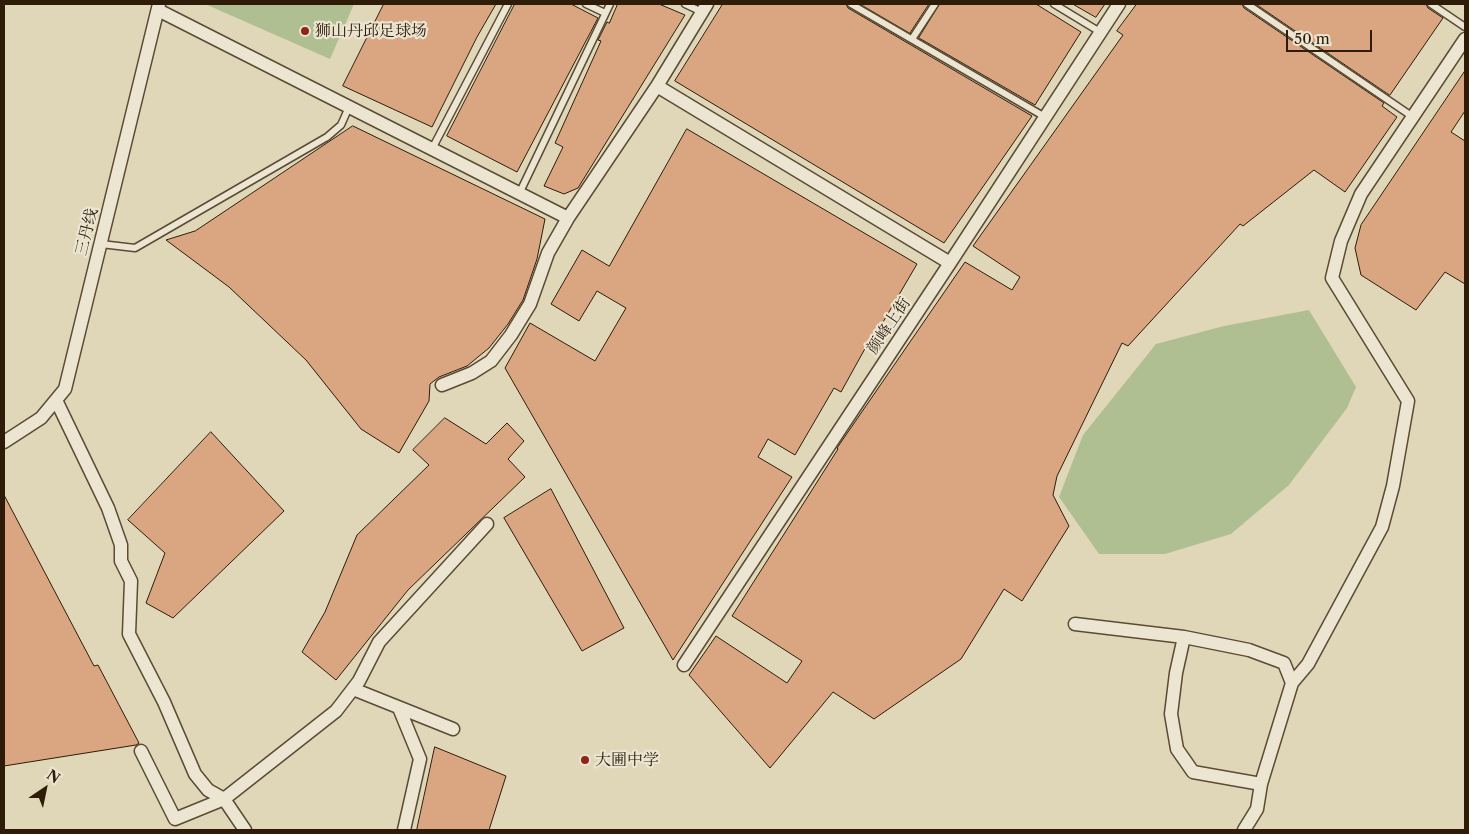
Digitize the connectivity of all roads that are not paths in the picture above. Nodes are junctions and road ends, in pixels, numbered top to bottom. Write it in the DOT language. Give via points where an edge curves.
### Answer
graph roads {
  1 [pos="508,4"];
  2 [pos="586,4"];
  3 [pos="610,4"];
  4 [pos="685,4"];
  5 [pos="851,4"];
  6 [pos="935,4"];
  7 [pos="1054,4"];
  8 [pos="1119,4"];
  9 [pos="1247,4"];
  10 [pos="1431,4"];
  11 [pos="159,7"];
  12 [pos="704,8"];
  13 [pos="605,13"];
  14 [pos="1465,27"];
  15 [pos="1100,32"];
  16 [pos="912,39"];
  17 [pos="1465,39"];
  18 [pos="657,86"];
  19 [pos="349,107"];
  20 [pos="1045,117"];
  21 [pos="1413,117"];
  22 [pos="432,149"];
  23 [pos="520,194"];
  24 [pos="568,218"];
  25 [pos="101,244"];
  26 [pos="950,263"];
  27 [pos="442,385"];
  28 [pos="56,400"];
  29 [pos="4,442"];
  30 [pos="487,524"];
  31 [pos="1075,624"];
  32 [pos="1184,637"];
  33 [pos="684,665"];
  34 [pos="1292,683"];
  35 [pos="353,689"];
  36 [pos="399,708"];
  37 [pos="453,729"];
  38 [pos="141,751"];
  39 [pos="1261,784"];
  40 [pos="224,798"];
  41 [pos="245,830"];
  42 [pos="404,830"];
  43 [pos="1244,830"];
  1 -- 22 [label="lane"];
  2 -- 13 [label="lane"];
  3 -- 13 [label="lane"];
  4 -- 12 [label="lane"];
  5 -- 16 [label="lane"];
  6 -- 16 [label="lane"];
  7 -- 15 [label="lane"];
  8 -- 15 [label="street, 颜峰上街"];
  9 -- 21 [label="lane"];
  10 -- 14 [label="lane"];
  11 -- 19 [label="street"];
  11 -- 25 [label="street, 三丹线"];
  12 -- 18 [label="street"];
  13 -- 23 [label="lane"];
  15 -- 20 [label="street, 颜峰上街"];
  16 -- 20 [label="lane"];
  17 -- 21 [label="street"];
  18 -- 24 [label="street"];
  18 -- 26 [label="street"];
  19 -- 22 [label="street"];
  19 -- 25 [label="lane" via="341,125 327,137 135,248"];
  20 -- 26 [label="street, 颜峰上街"];
  21 -- 34 [label="street" via="1361,194 1341,241 1332,278 1408,400 1393,486 1382,527 1308,664"];
  22 -- 23 [label="street"];
  23 -- 24 [label="street"];
  24 -- 27 [label="street" via="548,253 530,304 491,361"];
  25 -- 28 [label="street, 三丹线" via="65,389"];
  26 -- 33 [label="street, 颜峰上街"];
  28 -- 29 [label="street, 三丹线" via="41,418"];
  28 -- 40 [label="street" via="108,508 121,545 120,561 131,581 129,634 164,702 194,774 208,790"];
  30 -- 35 [label="street" via="378,642"];
  31 -- 32 [label="street"];
  32 -- 34 [label="street" via="1249,650 1284,663"];
  32 -- 39 [label="street" via="1171,714 1177,749 1193,772"];
  34 -- 39 [label="street"];
  35 -- 36 [label="street"];
  35 -- 40 [label="street" via="336,711"];
  36 -- 37 [label="street"];
  36 -- 42 [label="street" via="420,759"];
  38 -- 40 [label="street" via="175,819"];
  39 -- 43 [label="street" via="1257,809"];
  40 -- 41 [label="street"];
}
